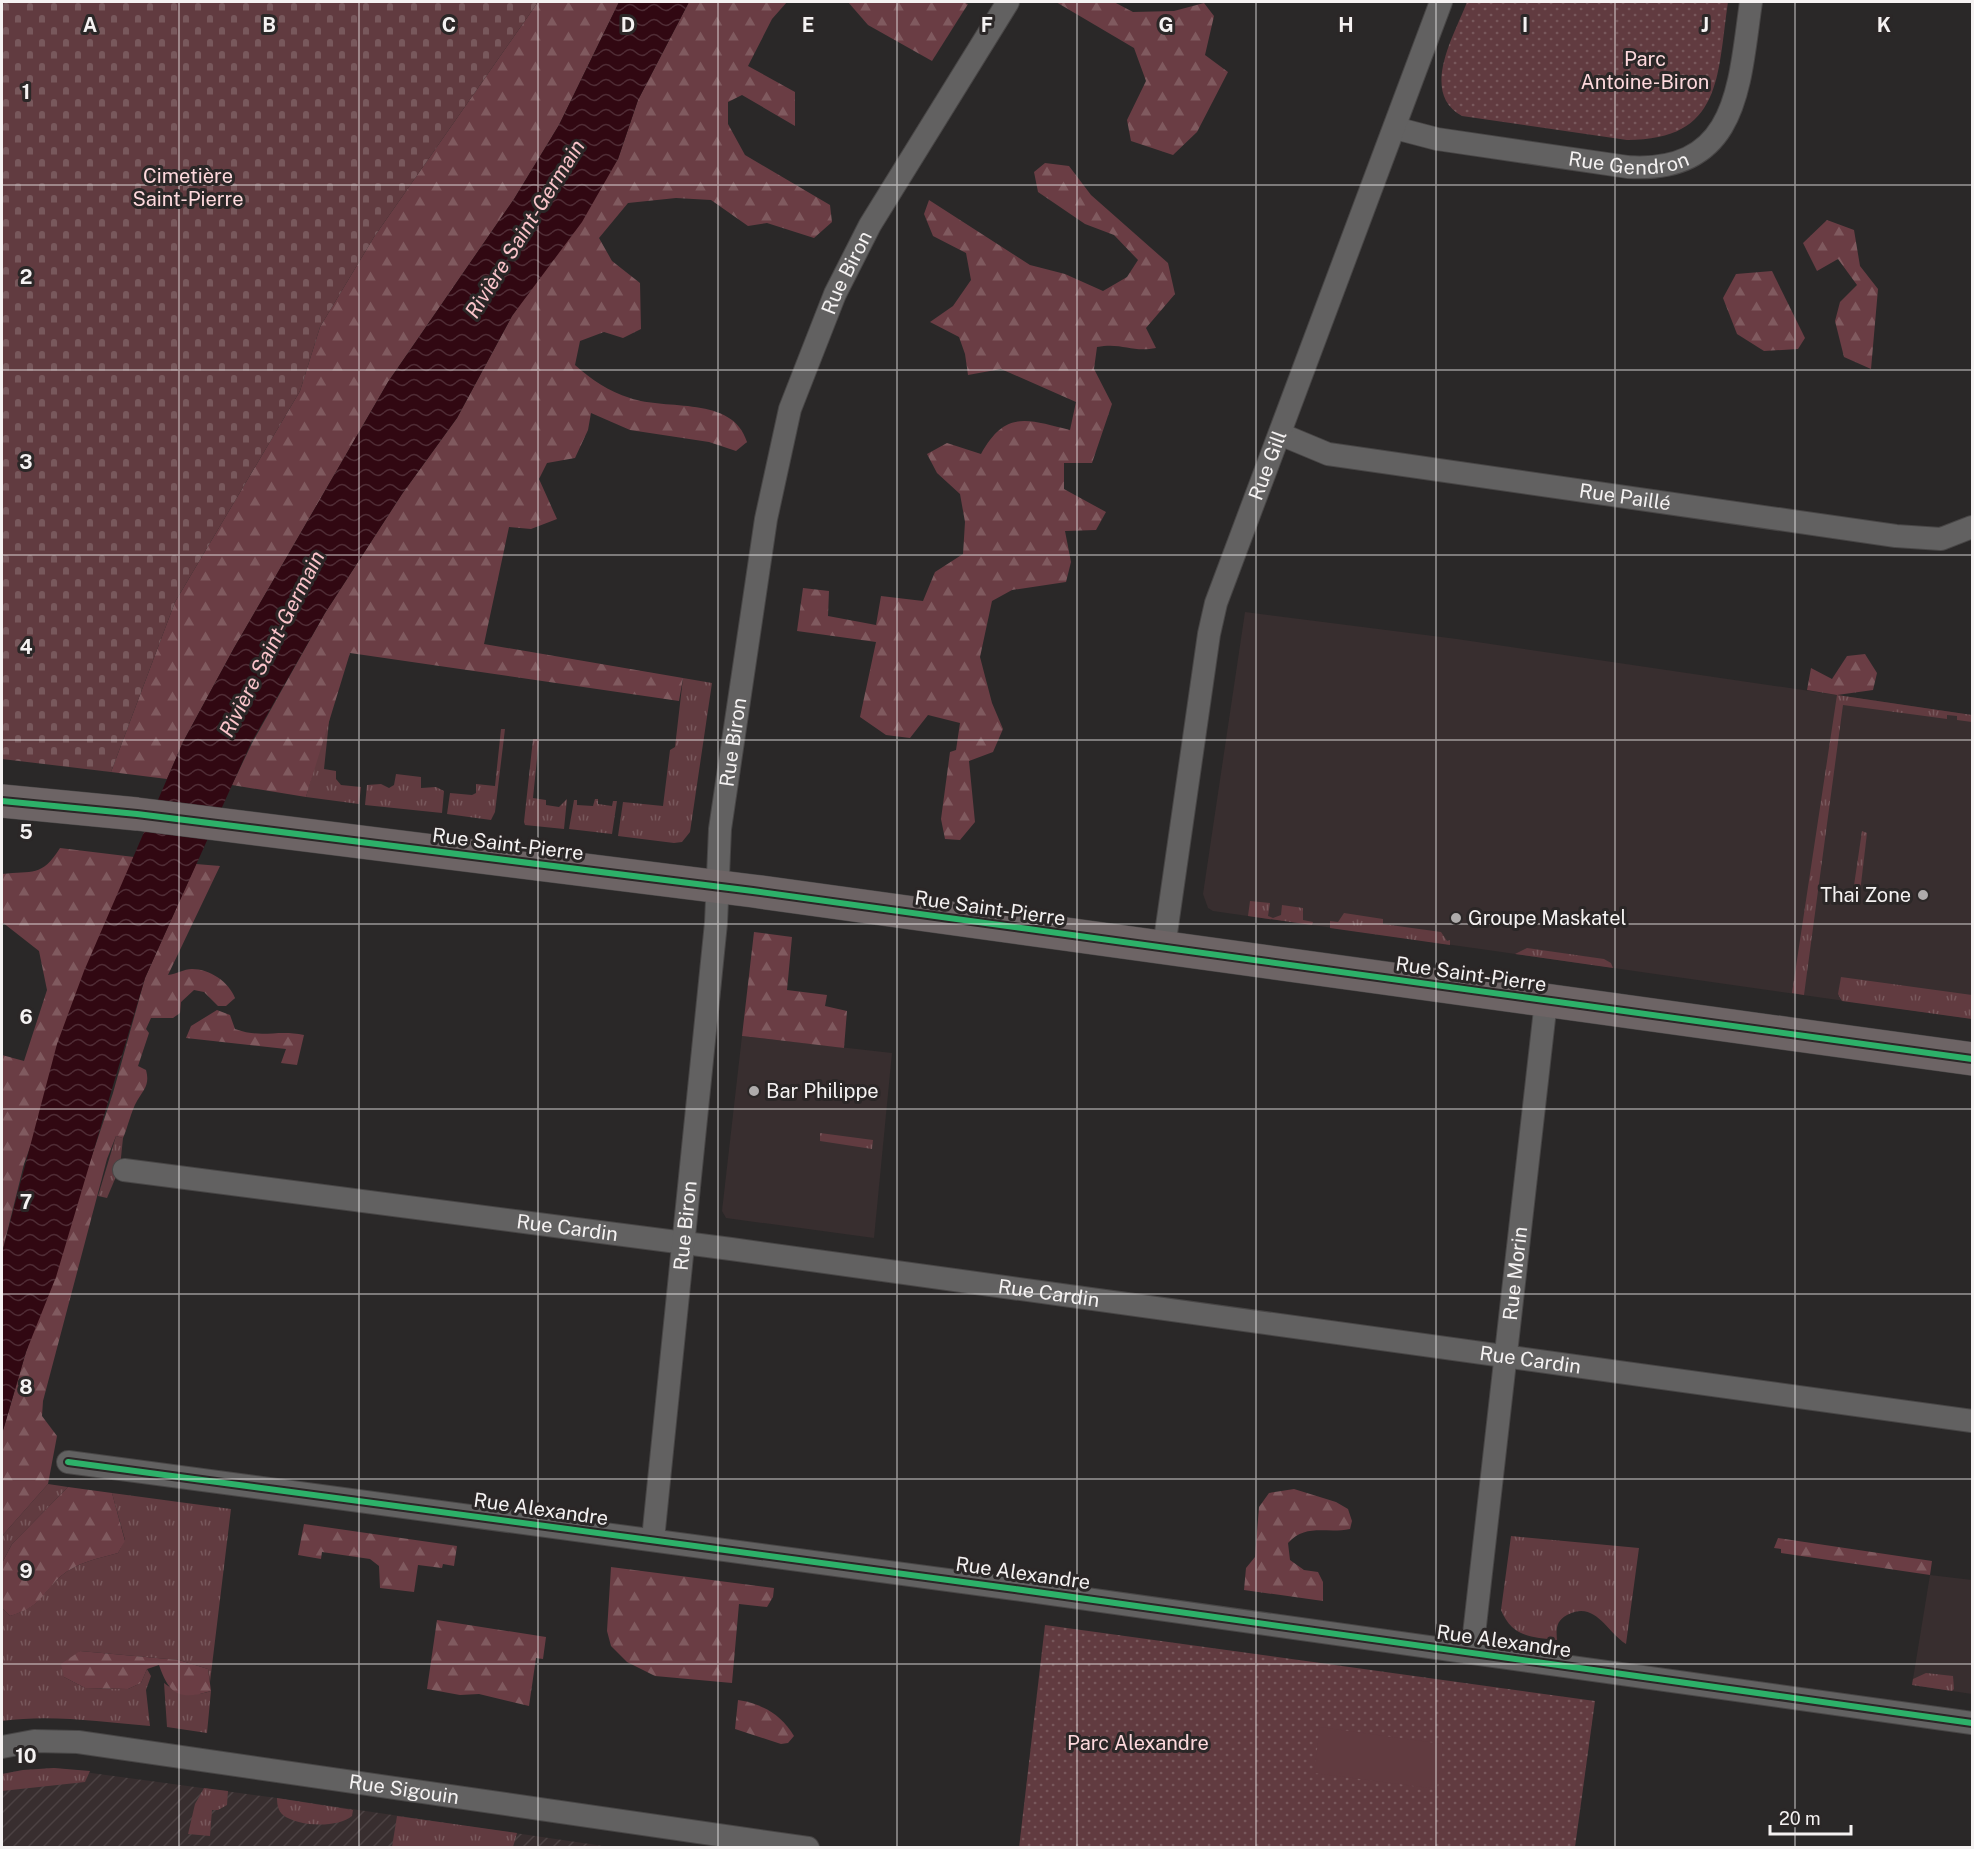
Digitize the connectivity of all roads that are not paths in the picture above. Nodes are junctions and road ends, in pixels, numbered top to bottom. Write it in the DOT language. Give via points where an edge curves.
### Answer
graph roads {
  1 [pos="1008,2"];
  2 [pos="1441,2"];
  3 [pos="1751,2"];
  4 [pos="1395,128"];
  5 [pos="1280,434"];
  6 [pos="1972,527"];
  7 [pos="2,801"];
  8 [pos="717,887"];
  9 [pos="1164,947"];
  10 [pos="1546,1001"];
  11 [pos="1972,1059"];
  12 [pos="124,1170"];
  13 [pos="684,1243"];
  14 [pos="1506,1355"];
  15 [pos="1972,1421"];
  16 [pos="68,1462"];
  17 [pos="653,1539"];
  18 [pos="1472,1652"];
  19 [pos="1972,1723"];
  20 [pos="2,1747"];
  21 [pos="808,1848"];
  1 -- 8 [label="street, Rue Biron" via="870,225 835,294 790,409 764,530 718,845"];
  2 -- 4 [label="street, Rue Gill"];
  3 -- 4 [label="street, Rue Gendron" via="1738,91 1730,115 1701,150 1679,161 1659,166 1628,166 1437,139"];
  4 -- 5 [label="street, Rue Gill"];
  5 -- 6 [label="street, Rue Paillé" via="1328,454 1896,536 1941,539"];
  5 -- 9 [label="street, Rue Gill" via="1211,623"];
  7 -- 8 [label="main road, Rue Saint-Pierre" via="137,814"];
  8 -- 9 [label="main road, Rue Saint-Pierre"];
  8 -- 13 [label="street, Rue Biron"];
  9 -- 10 [label="main road, Rue Saint-Pierre"];
  10 -- 11 [label="main road, Rue Saint-Pierre"];
  10 -- 14 [label="street, Rue Morin"];
  12 -- 13 [label="street, Rue Cardin"];
  13 -- 14 [label="street, Rue Cardin"];
  13 -- 17 [label="street, Rue Biron"];
  14 -- 15 [label="street, Rue Cardin"];
  14 -- 18 [label="street, Rue Morin"];
  16 -- 17 [label="street, Rue Alexandre"];
  17 -- 18 [label="street, Rue Alexandre"];
  18 -- 19 [label="street, Rue Alexandre"];
  20 -- 21 [label="street, Rue Sigouin" via="34,1741 78,1742"];
}
